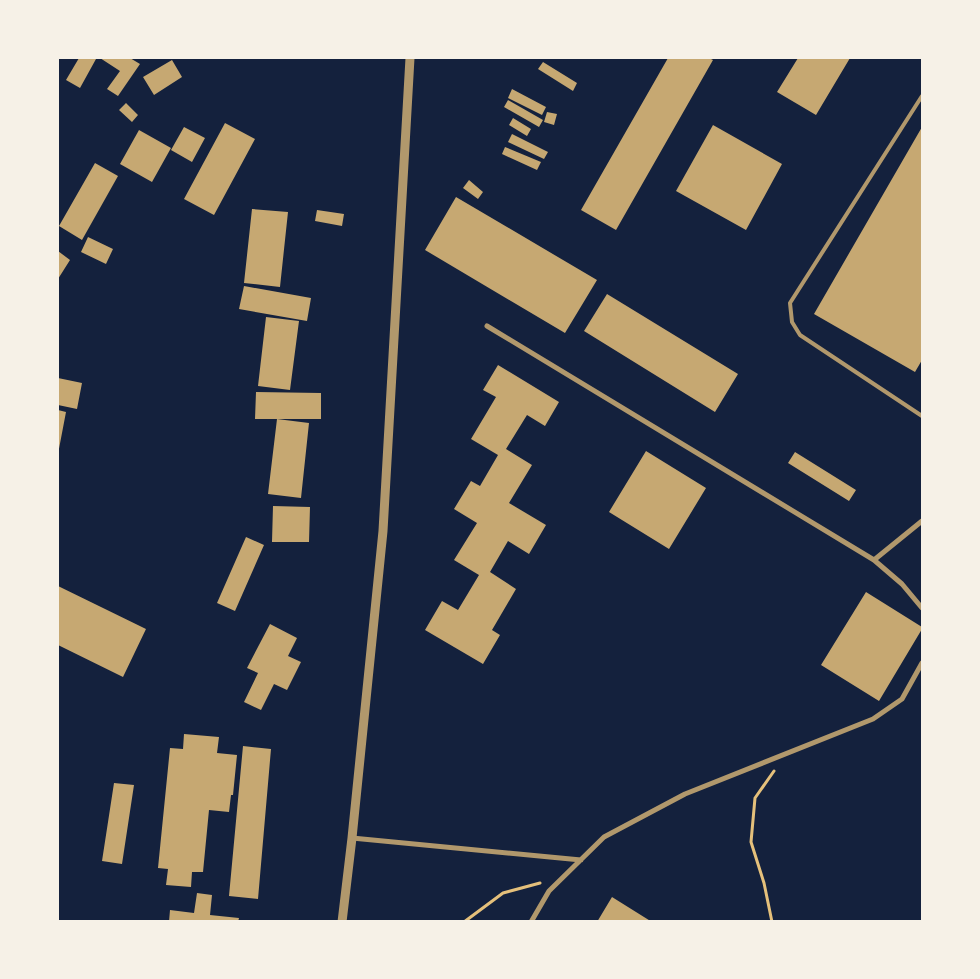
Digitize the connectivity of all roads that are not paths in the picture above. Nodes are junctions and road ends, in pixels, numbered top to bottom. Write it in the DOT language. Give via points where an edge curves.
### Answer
graph roads {
  1 [pos="410,58"];
  2 [pos="922,96"];
  3 [pos="487,326"];
  4 [pos="922,416"];
  5 [pos="922,522"];
  6 [pos="874,560"];
  7 [pos="922,608"];
  8 [pos="922,663"];
  9 [pos="352,838"];
  10 [pos="581,860"];
  11 [pos="342,922"];
  12 [pos="531,922"];
  1 -- 9 [label="street" via="383,531"];
  2 -- 4 [label="lane" via="790,303 792,322 800,335"];
  3 -- 6 [label="street"];
  5 -- 6 [label="street"];
  6 -- 7 [label="street" via="902,584"];
  8 -- 10 [label="street" via="902,699 873,719 685,794 604,837"];
  9 -- 10 [label="street"];
  9 -- 11 [label="street"];
  10 -- 12 [label="street" via="549,891"];
}
